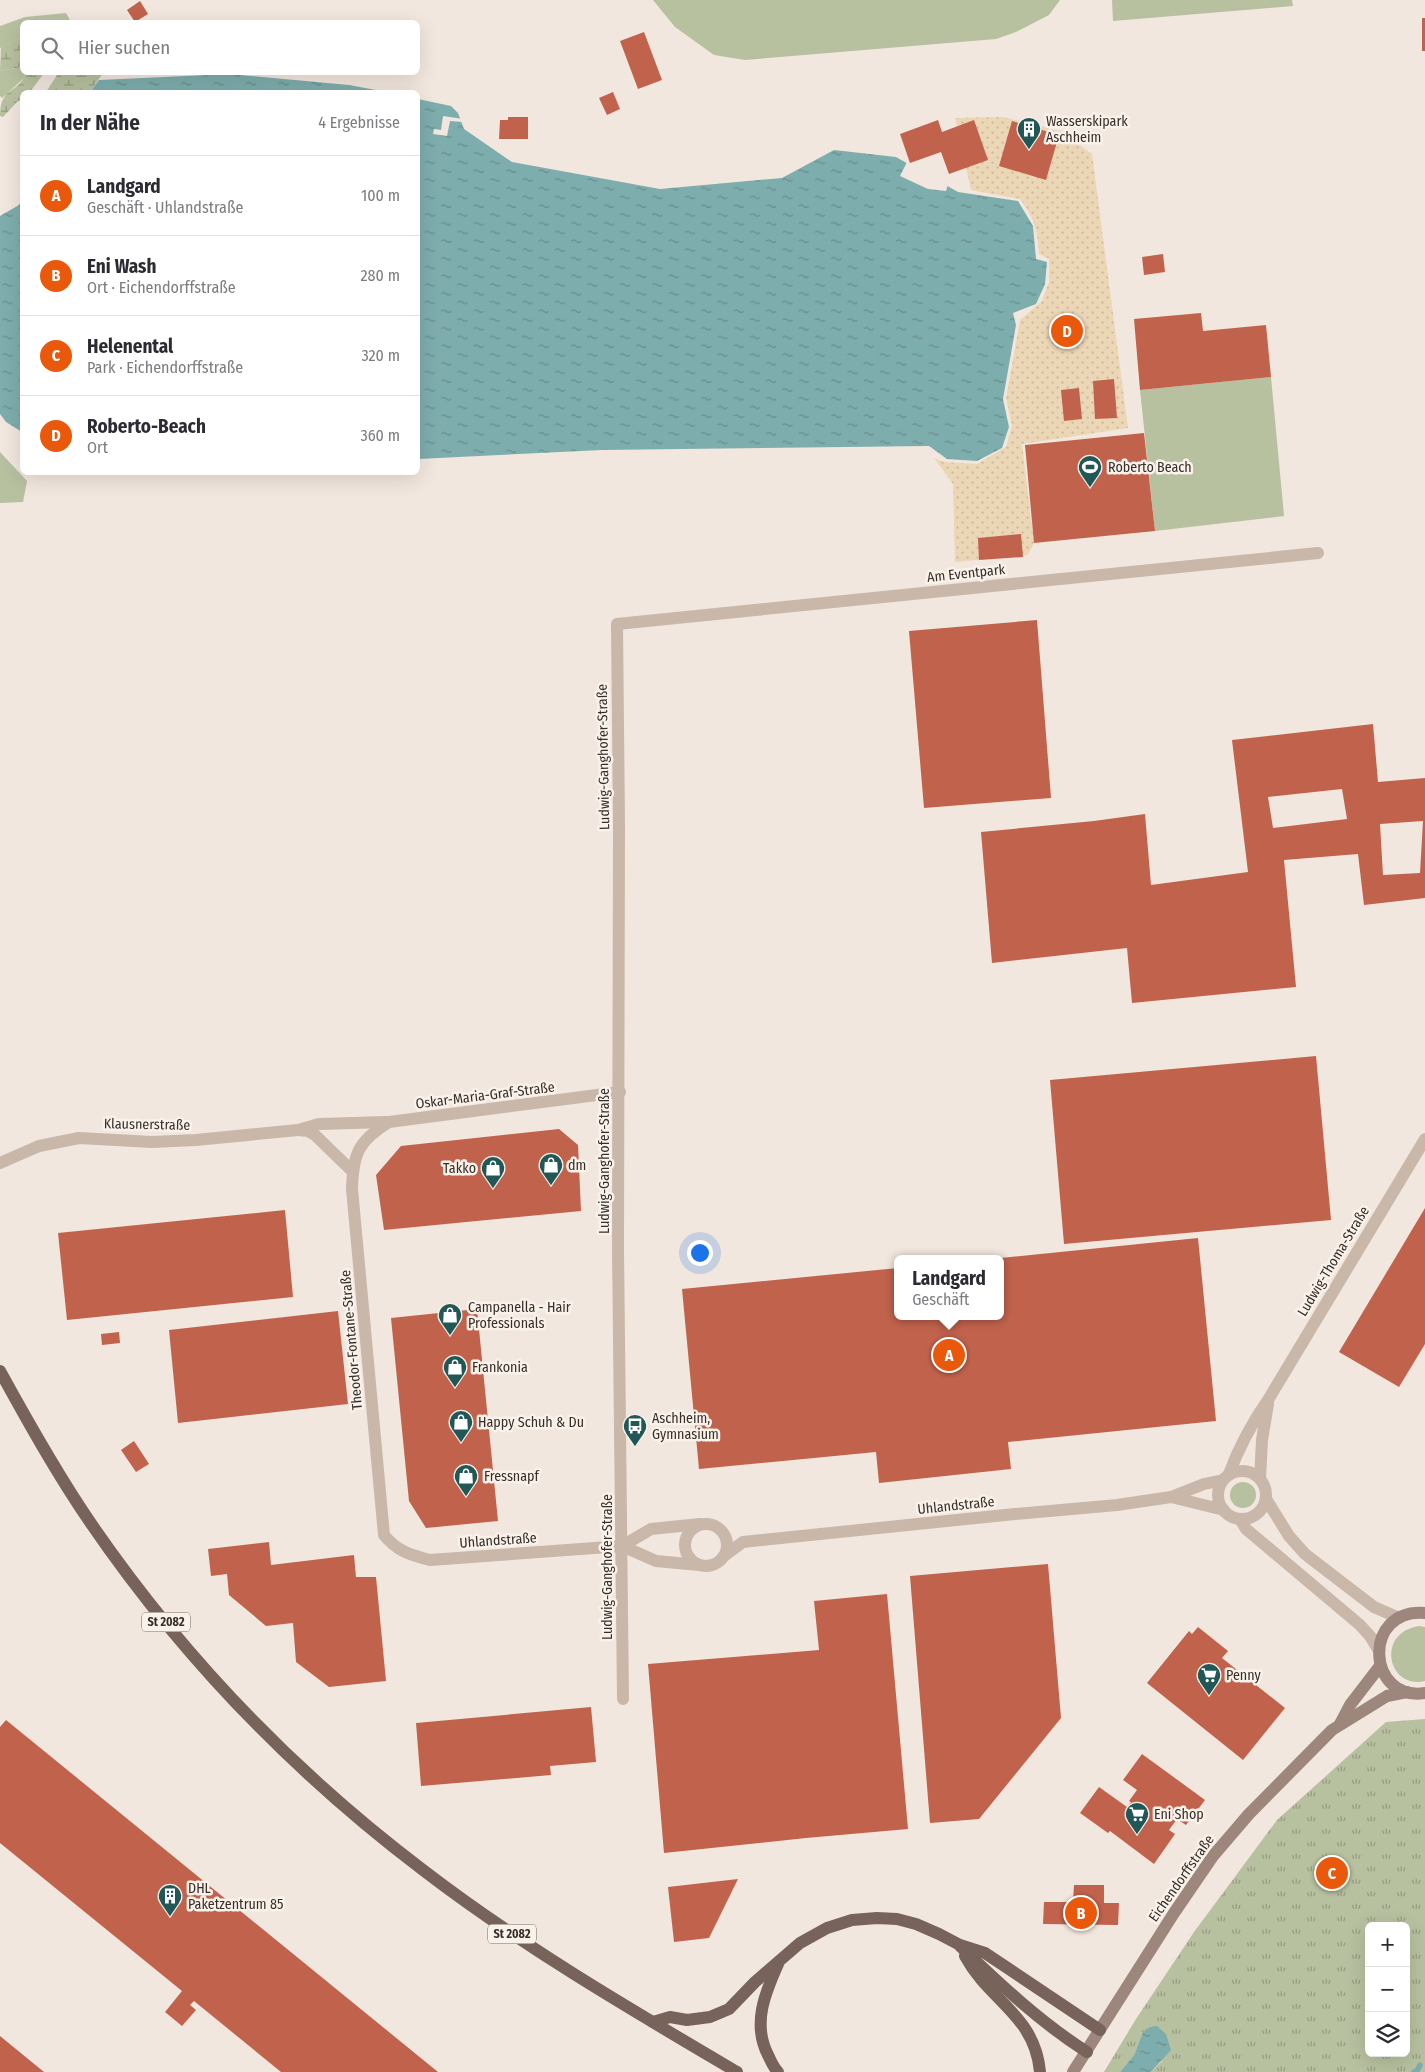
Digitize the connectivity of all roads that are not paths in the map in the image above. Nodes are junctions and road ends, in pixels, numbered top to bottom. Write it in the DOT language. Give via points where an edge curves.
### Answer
graph roads {
  1 [pos="1318,553"];
  2 [pos="616,624"];
  3 [pos="620,1092"];
  4 [pos="389,1122"];
  5 [pos="298,1130"];
  6 [pos="1425,1139"];
  7 [pos="362,1144"];
  8 [pos="0,1163"];
  9 [pos="352,1171"];
  10 [pos="0,1371"];
  11 [pos="1268,1400"];
  12 [pos="1226,1477"];
  13 [pos="1260,1478"];
  14 [pos="1171,1496"];
  15 [pos="1266,1500"];
  16 [pos="1224,1510"];
  17 [pos="1240,1519"];
  18 [pos="700,1524"];
  19 [pos="719,1528"];
  20 [pos="384,1535"];
  21 [pos="744,1542"];
  22 [pos="622,1546"];
  23 [pos="724,1556"];
  24 [pos="700,1565"];
  25 [pos="1425,1602"];
  26 [pos="1421,1613"];
  27 [pos="1399,1618"];
  28 [pos="1378,1649"];
  29 [pos="1380,1666"];
  30 [pos="1407,1692"];
  31 [pos="1425,1693"];
  32 [pos="623,1699"];
  33 [pos="1340,1724"];
  34 [pos="960,1945"];
  35 [pos="781,1960"];
  36 [pos="653,2022"];
  37 [pos="1100,2030"];
  38 [pos="1087,2052"];
  39 [pos="737,2072"];
  40 [pos="778,2072"];
  41 [pos="1040,2072"];
  42 [pos="1073,2072"];
  1 -- 2 [label="street, Am Eventpark"];
  2 -- 3 [label="street, Ludwig-Ganghofer-Straße"];
  3 -- 4 [label="street, Oskar-Maria-Graf-Straße"];
  3 -- 22 [label="street, Ludwig-Ganghofer-Straße" via="618,1249"];
  4 -- 5 [label="street, Klausnerstraße" via="319,1124"];
  4 -- 7 [label="street, Oskar-Maria-Graf-Straße" via="371,1133"];
  5 -- 8 [label="street, Klausnerstraße" via="152,1142 80,1138 39,1146"];
  5 -- 9 [label="street, Klausnerstraße" via="315,1135"];
  6 -- 11 [label="street, Ludwig-Thoma-Straße"];
  7 -- 9 [label="street, Theodor-Fontane-Straße" via="353,1161"];
  9 -- 20 [label="street, Theodor-Fontane-Straße"];
  10 -- 36 [label="main road, St 2082" via="35,1435 90,1522 151,1604 268,1736 320,1786 422,1870 498,1924"];
  11 -- 12 [label="street, Ludwig-Thoma-Straße" via="1246,1434"];
  11 -- 13 [label="street, Ludwig-Thoma-Straße"];
  12 -- 13 [label="street, Uhlandstraße" via="1246,1471"];
  12 -- 14 [label="street, Uhlandstraße"];
  12 -- 16 [label="street" via="1218,1495"];
  13 -- 15 [label="street" via="1266,1489"];
  14 -- 16 [label="street, Uhlandstraße"];
  14 -- 21 [label="street, Uhlandstraße" via="1117,1505"];
  15 -- 17 [label="street" via="1257,1514"];
  15 -- 27 [label="street" via="1305,1554 1374,1606"];
  16 -- 17 [label="street, Uhlandstraße"];
  17 -- 28 [label="street, Uhlandstraße" via="1246,1530 1360,1625"];
  18 -- 19 [label="street, Uhlandstraße"];
  18 -- 22 [label="street, Uhlandstraße" via="651,1529"];
  18 -- 24 [label="street" via="685,1540 691,1560"];
  19 -- 21 [label="street, Uhlandstraße"];
  19 -- 23 [label="street" via="727,1541"];
  20 -- 22 [label="street, Uhlandstraße" via="400,1550 430,1560"];
  21 -- 23 [label="street, Uhlandstraße"];
  22 -- 24 [label="street, Uhlandstraße" via="656,1561"];
  22 -- 32 [label="street, Ludwig-Ganghofer-Straße"];
  23 -- 24 [label="street, Uhlandstraße" via="714,1565"];
  25 -- 26 [label="street"];
  26 -- 27 [label="street"];
  27 -- 28 [label="street" via="1382,1636"];
  28 -- 29 [label="street"];
  29 -- 30 [label="street" via="1386,1678"];
  29 -- 33 [label="street, Eichendorffstraße" via="1350,1705"];
  30 -- 31 [label="street, Eichendorffstraße"];
  30 -- 33 [label="street, Eichendorffstraße" via="1387,1696"];
  33 -- 37 [label="street, Eichendorffstraße" via="1291,1769 1213,1856"];
  34 -- 35 [label="main road" via="906,1921 852,1920 826,1928"];
  34 -- 37 [label="main road" via="986,1953"];
  34 -- 38 [label="main road" via="997,1982 1060,2035"];
  34 -- 41 [label="main road" via="978,1977 1008,2006 1028,2032"];
  35 -- 36 [label="main road" via="729,2009 710,2017 687,2020 670,2017"];
  35 -- 40 [label="main road" via="761,2008 760,2030 765,2049"];
  36 -- 39 [label="main road, St 2082"];
  37 -- 38 [label="street, Eichendorffstraße"];
  38 -- 42 [label="street, Eichendorffstraße"];
}
